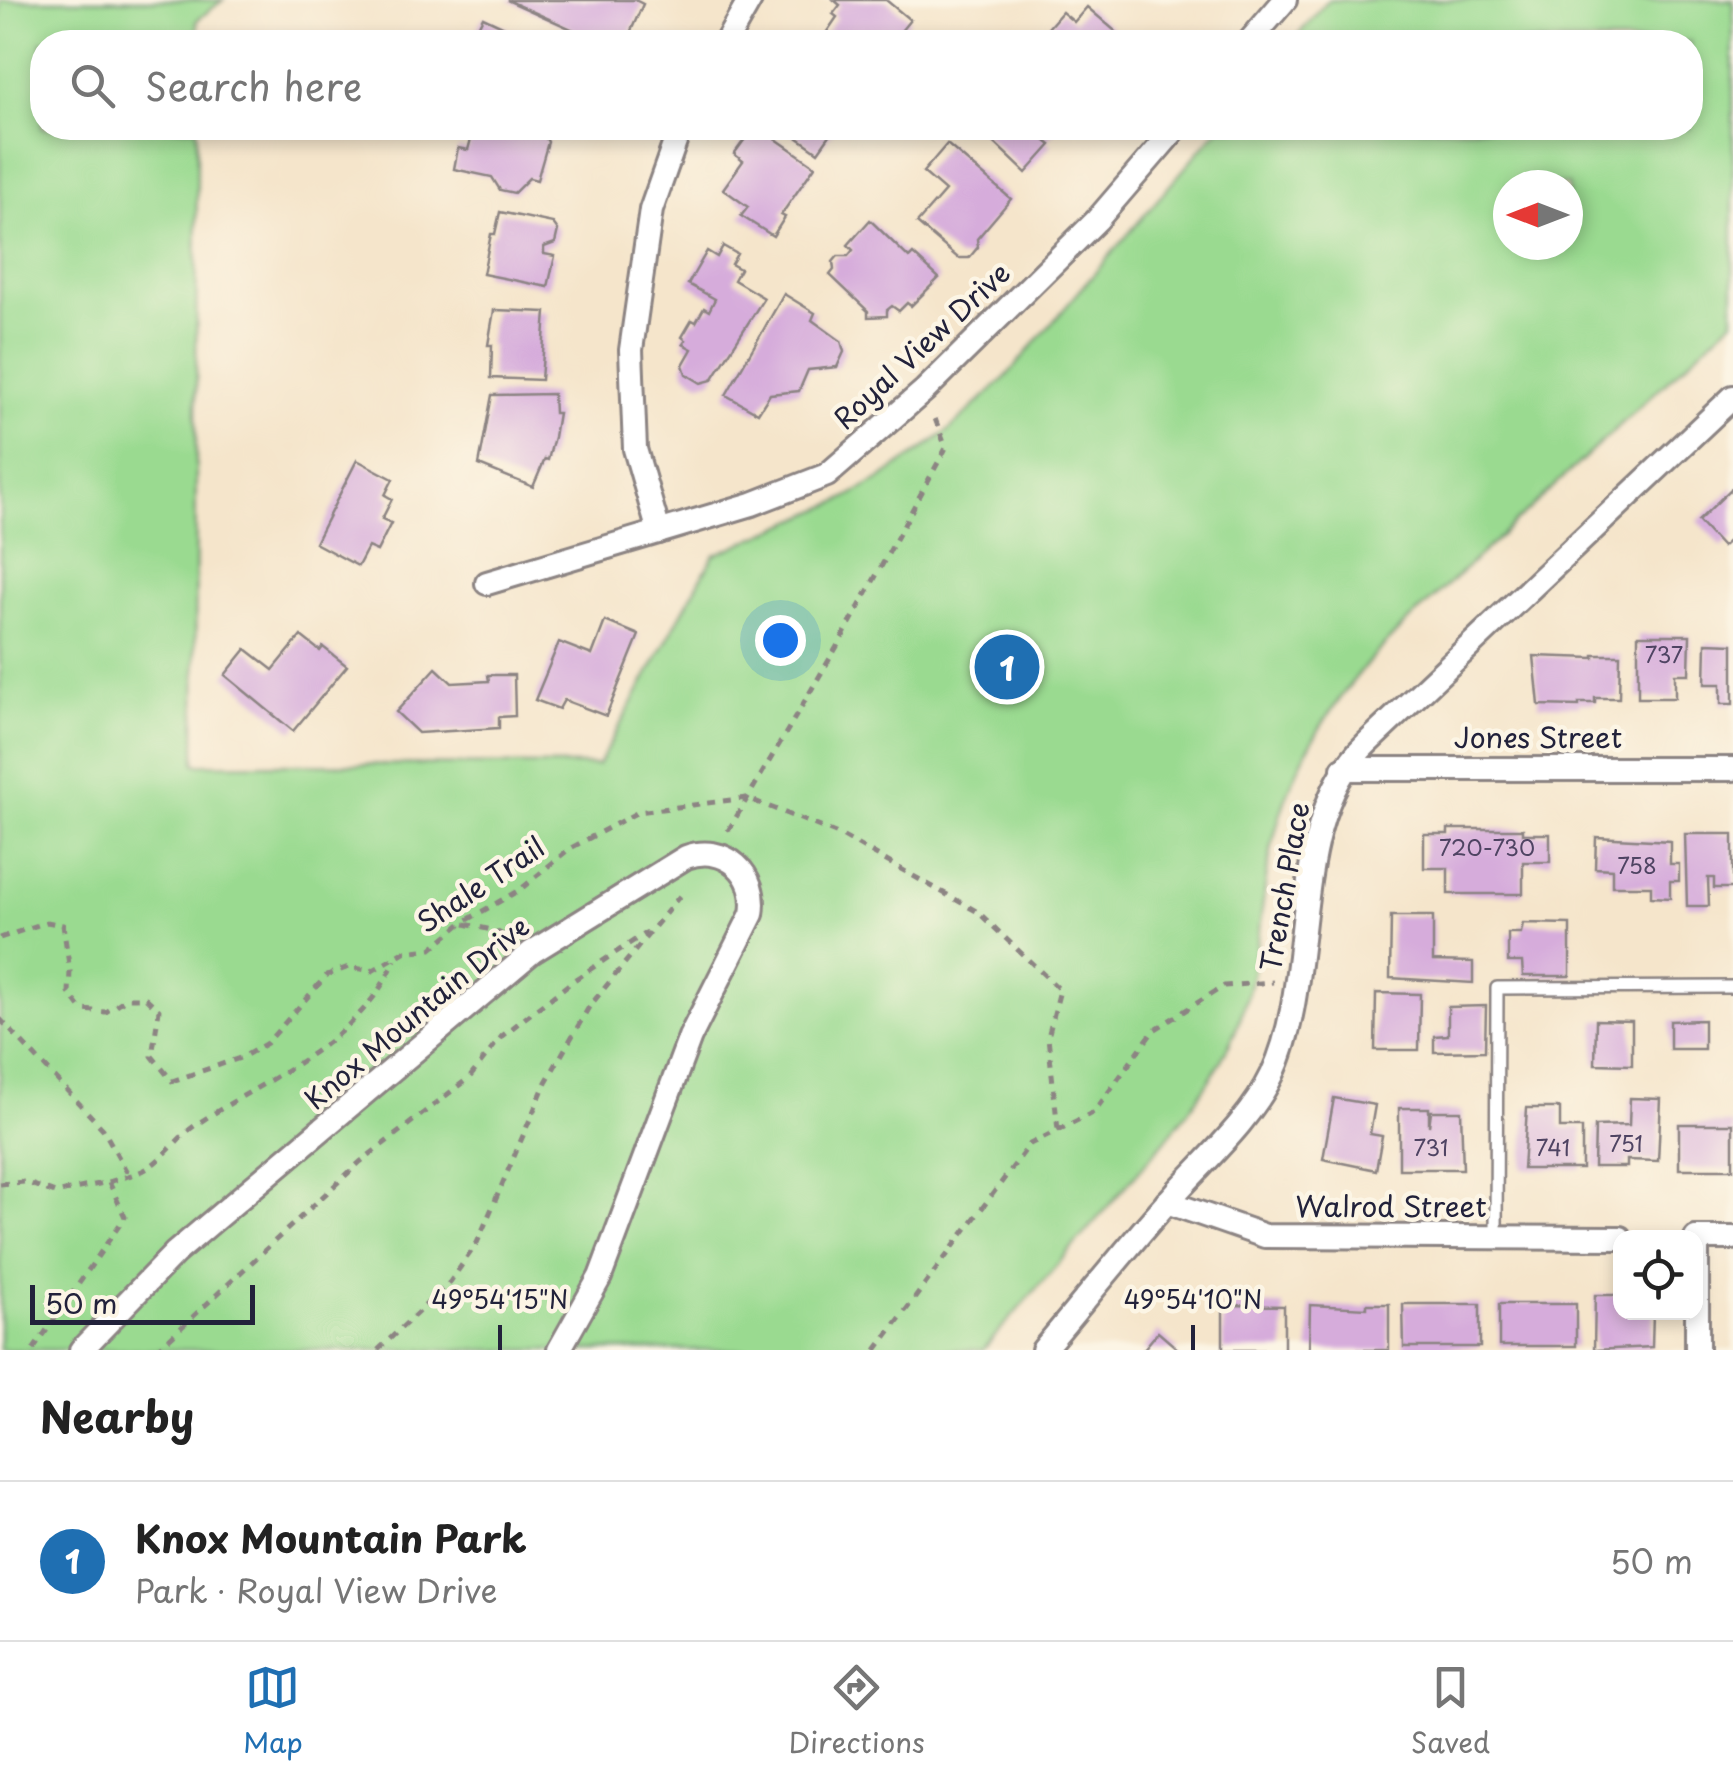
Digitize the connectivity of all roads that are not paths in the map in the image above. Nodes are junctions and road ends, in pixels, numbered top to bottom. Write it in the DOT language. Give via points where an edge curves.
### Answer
graph roads {
  1 [pos="750,0"];
  2 [pos="1285,0"];
  3 [pos="733,30"];
  4 [pos="1259,30"];
  5 [pos="676,140"];
  6 [pos="1166,140"];
  7 [pos="1733,397"];
  8 [pos="659,532"];
  9 [pos="487,584"];
  10 [pos="1344,769"];
  11 [pos="1733,769"];
  12 [pos="1733,988"];
  13 [pos="1167,1202"];
  14 [pos="1496,1238"];
  15 [pos="1613,1238"];
  16 [pos="1703,1238"];
  17 [pos="1733,1238"];
  18 [pos="1696,1320"];
  19 [pos="81,1350"];
  20 [pos="559,1350"];
  21 [pos="1043,1350"];
  22 [pos="1696,1350"];
  1 -- 3 [label="street"];
  2 -- 4 [label="street"];
  5 -- 8 [label="street" via="651,210 631,350 635,449"];
  6 -- 8 [label="street, Royal View Drive" via="1097,220 925,390 827,475"];
  7 -- 10 [label="street, Trench Place"];
  8 -- 9 [label="street, Royal View Drive"];
  10 -- 11 [label="street, Jones Street"];
  10 -- 13 [label="street, Trench Place" via="1316,851 1288,1033 1261,1096"];
  12 -- 14 [label="lane" via="1497,988"];
  13 -- 14 [label="street, Walrod Street" via="1265,1236"];
  13 -- 21 [label="street, Trench Place"];
  14 -- 15 [label="street, Walrod Street"];
  16 -- 17 [label="street"];
  18 -- 22 [label="street"];
  19 -- 20 [label="street, Knox Mountain Drive" via="175,1253 532,952 686,856 715,854 746,876 752,914 690,1036 600,1277"];
}
